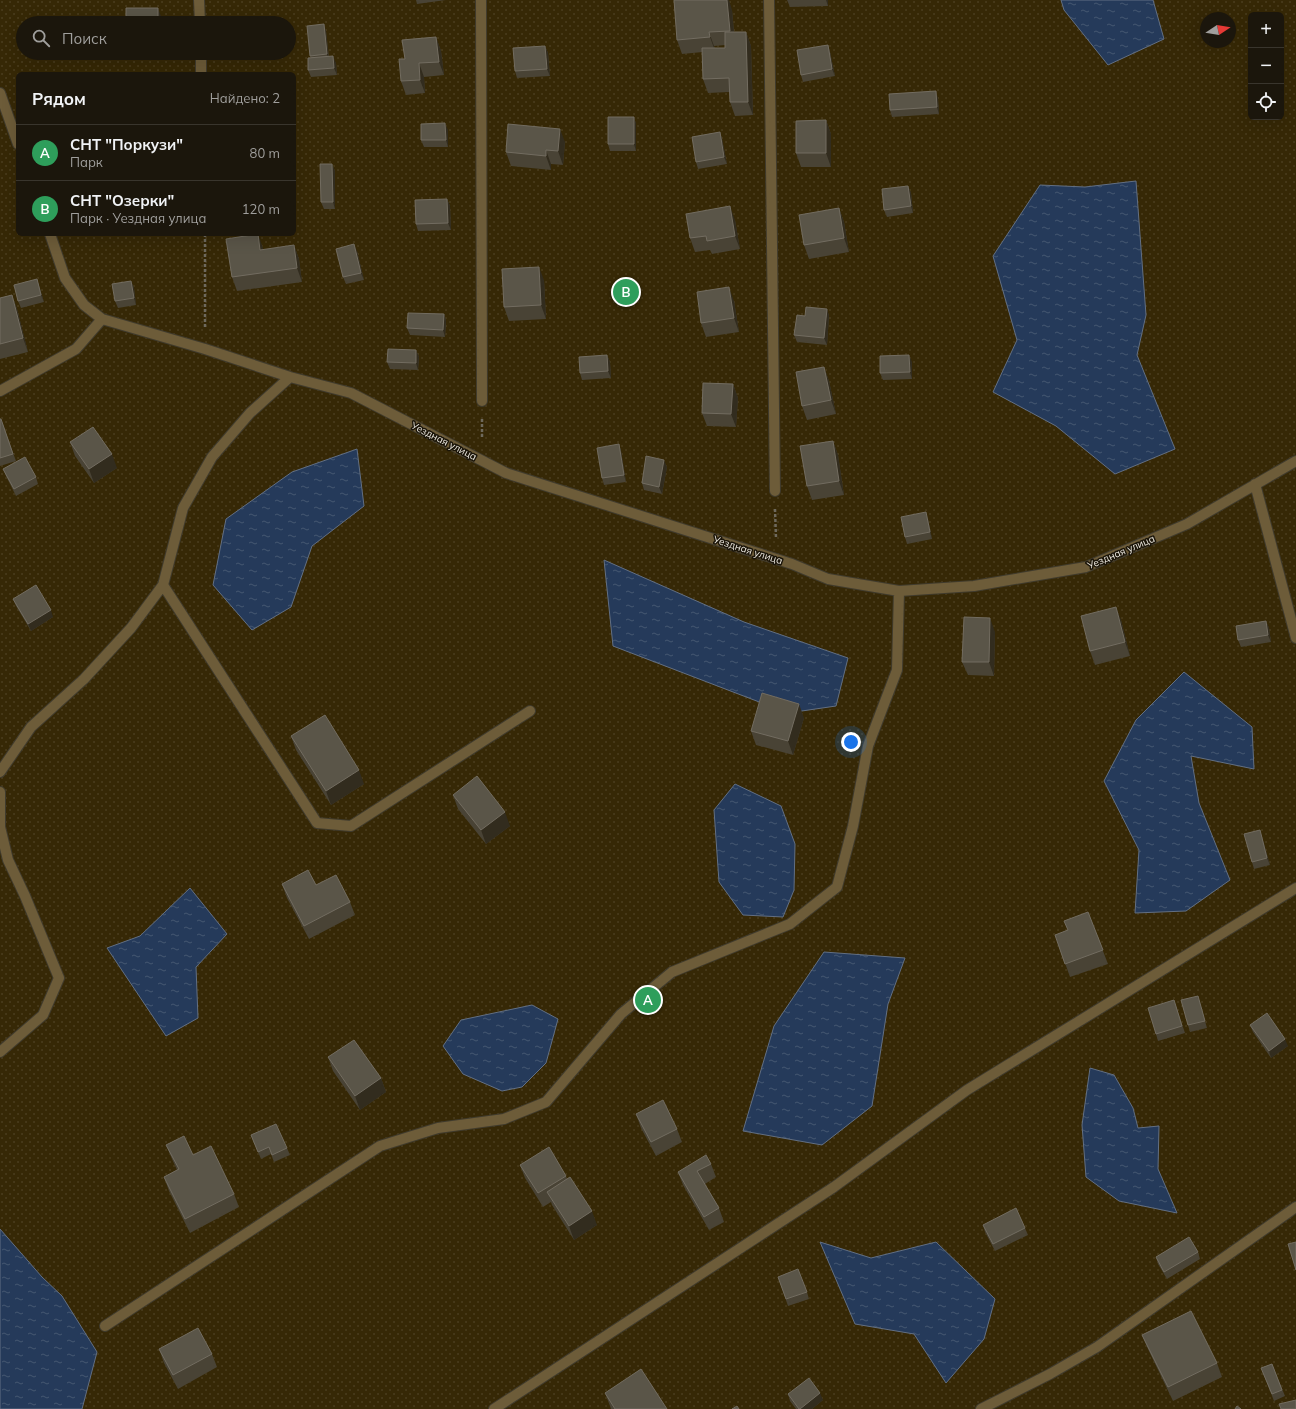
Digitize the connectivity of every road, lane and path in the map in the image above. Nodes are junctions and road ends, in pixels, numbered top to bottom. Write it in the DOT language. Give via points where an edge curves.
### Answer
graph roads {
  1 [pos="200,0"];
  2 [pos="481,0"];
  3 [pos="769,0"];
  4 [pos="200,16"];
  5 [pos="201,60"];
  6 [pos="201,72"];
  7 [pos="0,93"];
  8 [pos="16,138"];
  9 [pos="51,236"];
  10 [pos="205,236"];
  11 [pos="102,319"];
  12 [pos="205,349"];
  13 [pos="290,377"];
  14 [pos="0,391"];
  15 [pos="482,401"];
  16 [pos="482,461"];
  17 [pos="1296,461"];
  18 [pos="1255,484"];
  19 [pos="775,491"];
  20 [pos="776,559"];
  21 [pos="163,585"];
  22 [pos="899,591"];
  23 [pos="1296,638"];
  24 [pos="530,711"];
  25 [pos="0,772"];
  26 [pos="0,792"];
  27 [pos="1296,888"];
  28 [pos="0,1052"];
  29 [pos="1296,1207"];
  30 [pos="105,1326"];
  31 [pos="494,1409"];
  32 [pos="981,1409"];
  1 -- 4 [label="street"];
  2 -- 15 [label="street"];
  3 -- 19 [label="street"];
  5 -- 6 [label="street"];
  7 -- 8 [label="street"];
  9 -- 11 [label="street" via="65,278 84,305"];
  10 -- 12 [label="path"];
  11 -- 12 [label="street, Уездная улица"];
  11 -- 14 [label="street" via="76,349"];
  12 -- 13 [label="street, Уездная улица"];
  13 -- 16 [label="street, Уездная улица" via="351,393"];
  13 -- 21 [label="street" via="250,413 212,458 183,508"];
  15 -- 16 [label="path"];
  16 -- 20 [label="street, Уездная улица" via="506,473"];
  17 -- 18 [label="street, Уездная улица"];
  18 -- 22 [label="street, Уездная улица" via="1187,524 1086,567 974,586"];
  18 -- 23 [label="street"];
  19 -- 20 [label="path"];
  20 -- 22 [label="street, Уездная улица" via="828,579"];
  21 -- 24 [label="street" via="317,823 351,826"];
  21 -- 25 [label="street" via="131,628 84,679 31,727"];
  22 -- 30 [label="street" via="897,670 868,746 853,826 837,887 790,924 672,972 621,1014 546,1102 504,1119 438,1128 380,1146"];
  26 -- 28 [label="street" via="0,826 8,860 26,896 59,978 43,1015"];
  27 -- 31 [label="street" via="967,1090 834,1187"];
  29 -- 32 [label="street" via="1097,1347"];
}
